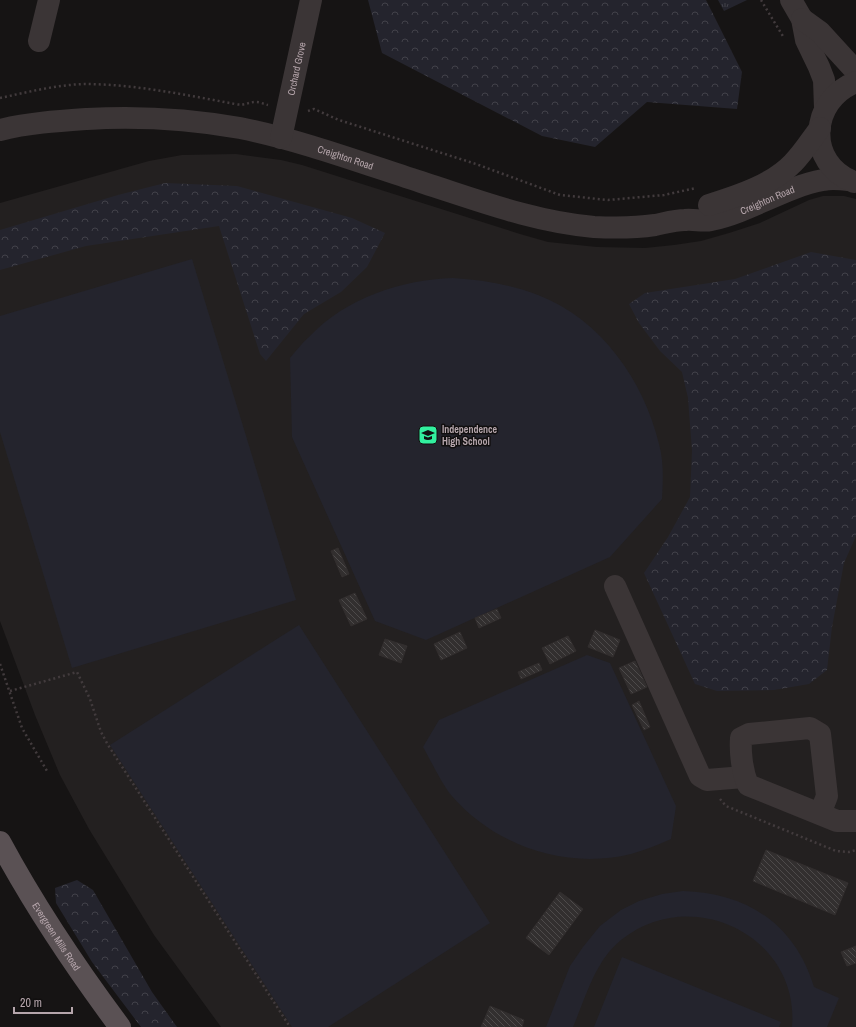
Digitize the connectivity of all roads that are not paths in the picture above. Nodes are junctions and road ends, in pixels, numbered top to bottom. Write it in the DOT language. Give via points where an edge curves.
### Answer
graph roads {
  1 [pos="49,0"];
  2 [pos="311,0"];
  3 [pos="791,0"];
  4 [pos="802,19"];
  5 [pos="39,41"];
  6 [pos="856,69"];
  7 [pos="856,82"];
  8 [pos="822,118"];
  9 [pos="0,130"];
  10 [pos="281,138"];
  11 [pos="852,181"];
  12 [pos="686,220"];
  13 [pos="615,586"];
  14 [pos="744,777"];
  15 [pos="820,814"];
  16 [pos="856,821"];
  17 [pos="0,842"];
  18 [pos="120,1027"];
  1 -- 5 [label="street"];
  2 -- 10 [label="street, Orchard Grove"];
  3 -- 4 [label="street"];
  4 -- 6 [label="street" via="820,32"];
  4 -- 8 [label="street" via="806,40 824,80"];
  7 -- 8 [label="street, Creighton Road" via="834,96"];
  8 -- 11 [label="street, Creighton Road" via="821,144 826,158 836,171"];
  8 -- 12 [label="street, Creighton Road" via="793,163 767,183 706,206"];
  9 -- 10 [label="street, Creighton Road" via="69,120 152,118 240,128"];
  10 -- 12 [label="street, Creighton Road" via="511,211 554,222 595,227 623,227"];
  11 -- 12 [label="street, Creighton Road" via="825,179 710,221"];
  13 -- 14 [label="street" via="700,776 707,780"];
  14 -- 15 [label="street" via="748,784"];
  14 -- 15 [label="street" via="740,746 742,738 749,734 810,728 820,734 822,749 827,796"];
  15 -- 16 [label="street" via="837,821"];
  17 -- 18 [label="main road, Evergreen Mills Road" via="21,882 80,973"];
}
